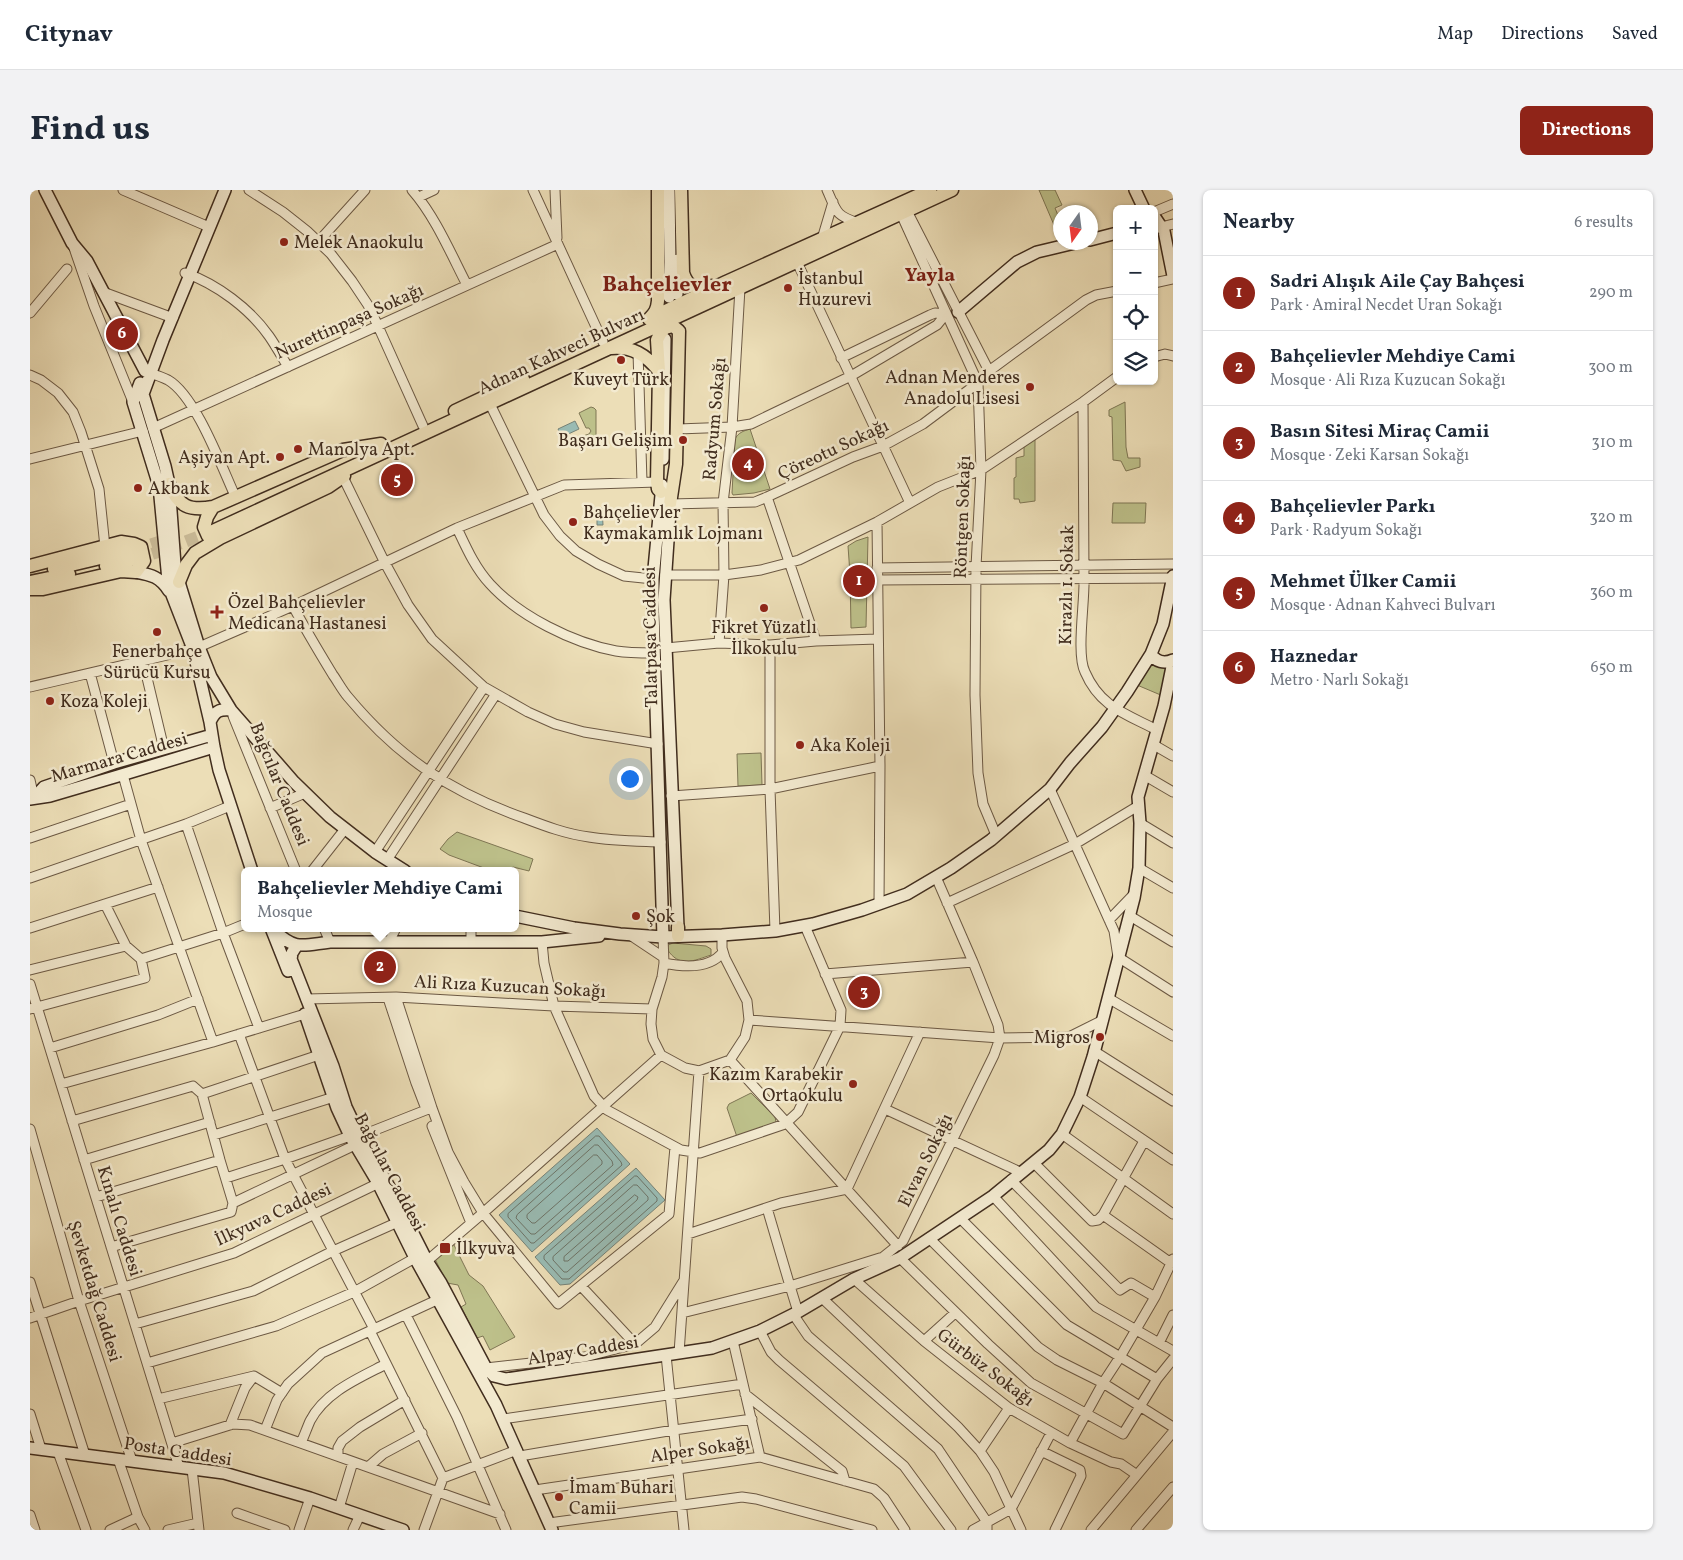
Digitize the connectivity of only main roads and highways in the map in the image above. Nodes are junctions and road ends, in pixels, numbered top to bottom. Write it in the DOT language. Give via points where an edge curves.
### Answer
graph roads {
  1 [pos="45,190"];
  2 [pos="218,190"];
  3 [pos="225,190"];
  4 [pos="658,190"];
  5 [pos="669,190"];
  6 [pos="677,190"];
  7 [pos="681,190"];
  8 [pos="930,190"];
  9 [pos="952,190"];
  10 [pos="1135,190"];
  11 [pos="1142,190"];
  12 [pos="1142,205"];
  13 [pos="1149,205"];
  14 [pos="206,226"];
  15 [pos="1163,228"];
  16 [pos="1113,234"];
  17 [pos="1098,238"];
  18 [pos="1053,248"];
  19 [pos="683,273"];
  20 [pos="1173,278"];
  21 [pos="726,282"];
  22 [pos="668,297"];
  23 [pos="688,311"];
  24 [pos="952,313"];
  25 [pos="645,322"];
  26 [pos="672,335"];
  27 [pos="601,347"];
  28 [pos="658,371"];
  29 [pos="147,372"];
  30 [pos="148,430"];
  31 [pos="381,444"];
  32 [pos="359,463"];
  33 [pos="169,484"];
  34 [pos="659,487"];
  35 [pos="670,504"];
  36 [pos="213,507"];
  37 [pos="214,531"];
  38 [pos="135,560"];
  39 [pos="30,566"];
  40 [pos="30,573"];
  41 [pos="1173,577"];
  42 [pos="30,582"];
  43 [pos="179,582"];
  44 [pos="30,589"];
  45 [pos="172,595"];
  46 [pos="196,648"];
  47 [pos="1151,654"];
  48 [pos="1173,661"];
  49 [pos="1169,709"];
  50 [pos="231,710"];
  51 [pos="210,722"];
  52 [pos="212,735"];
  53 [pos="214,747"];
  54 [pos="32,798"];
  55 [pos="251,867"];
  56 [pos="398,867"];
  57 [pos="519,917"];
  58 [pos="530,920"];
  59 [pos="678,931"];
  60 [pos="274,932"];
  61 [pos="276,932"];
  62 [pos="625,934"];
  63 [pos="663,937"];
  64 [pos="542,942"];
  65 [pos="297,945"];
  66 [pos="355,1139"];
  67 [pos="382,1181"];
  68 [pos="898,1246"];
  69 [pos="900,1258"];
  70 [pos="421,1259"];
  71 [pos="506,1379"];
  72 [pos="496,1405"];
  73 [pos="36,1449"];
  74 [pos="551,1526"];
  75 [pos="403,1530"];
  1 -- 29 [label="main road" via="72,244 87,261"];
  2 -- 14 [label="main road"];
  3 -- 14 [label="main road"];
  4 -- 22 [label="main road"];
  5 -- 22 [label="main road"];
  6 -- 22 [label="main road"];
  7 -- 19 [label="main road"];
  8 -- 21 [label="main road, Adnan Kahveci Bulvarı"];
  9 -- 23 [label="main road, Adnan Kahveci Bulvarı"];
  10 -- 12 [label="main road"];
  11 -- 13 [label="main road"];
  14 -- 29 [label="main road"];
  15 -- 20 [label="main road"];
  16 -- 17 [label="main road"];
  18 -- 24 [label="main road" via="1017,262"];
  19 -- 21 [label="main road" via="690,285 701,289"];
  19 -- 22 [label="main road" via="682,290 677,298 662,304"];
  21 -- 25 [label="main road, Adnan Kahveci Bulvarı"];
  22 -- 25 [label="main road"];
  23 -- 26 [label="main road"];
  23 -- 27 [label="main road, Adnan Kahveci Bulvarı"];
  25 -- 27 [label="main road, Adnan Kahveci Bulvarı"];
  26 -- 28 [label="main road" via="673,326 669,326 657,340"];
  26 -- 34 [label="main road, Talatpaşa Caddesi"];
  26 -- 35 [label="main road, Talatpaşa Caddesi"];
  26 -- 35 [label="main road" via="678,429"];
  27 -- 28 [label="main road" via="621,347 638,352"];
  27 -- 31 [label="main road, Adnan Kahveci Bulvarı"];
  27 -- 32 [label="main road, Adnan Kahveci Bulvarı" via="490,404"];
  28 -- 34 [label="main road"];
  29 -- 30 [label="main road, Bağcılar Caddesi" via="143,394"];
  29 -- 30 [label="main road, Bağcılar Caddesi" via="133,402"];
  30 -- 33 [label="main road, Bağcılar Caddesi"];
  30 -- 45 [label="main road, Bağcılar Caddesi" via="159,486"];
  31 -- 36 [label="main road" via="343,450"];
  31 -- 37 [label="main road, Adnan Kahveci Bulvarı"];
  32 -- 37 [label="main road, Adnan Kahveci Bulvarı"];
  32 -- 37 [label="main road" via="328,487"];
  33 -- 36 [label="main road" via="185,505 201,509"];
  33 -- 43 [label="main road, Bağcılar Caddesi"];
  34 -- 63 [label="main road, Talatpaşa Caddesi" via="653,579"];
  35 -- 59 [label="main road, Talatpaşa Caddesi" via="664,600"];
  36 -- 37 [label="main road" via="204,527 208,536 213,538"];
  37 -- 43 [label="main road" via="186,565"];
  38 -- 39 [label="main road" via="144,561 141,547 121,542"];
  38 -- 40 [label="main road"];
  38 -- 42 [label="main road"];
  38 -- 44 [label="main road" via="121,571 43,589"];
  38 -- 45 [label="main road" via="151,576 162,581"];
  41 -- 47 [label="main road" via="1163,624"];
  43 -- 46 [label="main road, Bağcılar Caddesi"];
  45 -- 46 [label="main road, Bağcılar Caddesi"];
  46 -- 50 [label="main road, Bağcılar Caddesi"];
  46 -- 51 [label="main road, Bağcılar Caddesi"];
  47 -- 48 [label="main road" via="1158,661"];
  47 -- 59 [label="main road" via="1115,709 1050,789 996,835 936,878 907,894 805,926 722,935"];
  48 -- 49 [label="main road, Alpay Caddesi"];
  49 -- 69 [label="main road, Alpay Caddesi" via="1157,730 1138,797 1139,868 1130,916 1119,933 1118,957 1080,1097 1062,1134 1034,1164 993,1196"];
  50 -- 51 [label="main road, Bağcılar Caddesi" via="215,712"];
  50 -- 56 [label="main road" via="330,817"];
  51 -- 52 [label="main road, Bağcılar Caddesi"];
  52 -- 53 [label="main road, Bağcılar Caddesi"];
  52 -- 54 [label="main road" via="44,787"];
  53 -- 54 [label="main road, Marmara Caddesi" via="50,796"];
  53 -- 55 [label="main road, Bağcılar Caddesi"];
  57 -- 58 [label="main road"];
  58 -- 62 [label="main road"];
  58 -- 64 [label="main road" via="540,926"];
  59 -- 63 [label="main road"];
  60 -- 66 [label="main road, Bağcılar Caddesi" via="334,1097"];
  61 -- 65 [label="main road" via="285,942"];
  62 -- 63 [label="main road"];
  62 -- 64 [label="main road"];
  64 -- 65 [label="main road" via="330,942"];
  65 -- 66 [label="main road" via="291,959 333,1066"];
  66 -- 67 [label="main road"];
  67 -- 70 [label="main road"];
  67 -- 70 [label="main road, Bağcılar Caddesi" via="398,1222"];
  68 -- 69 [label="main road"];
  69 -- 71 [label="main road, Alpay Caddesi" via="854,1278 760,1331 712,1348"];
  70 -- 71 [label="main road" via="441,1283 486,1368 494,1376"];
  70 -- 72 [label="main road, Bağcılar Caddesi"];
  71 -- 72 [label="main road" via="497,1395"];
  72 -- 74 [label="main road, Bağcılar Caddesi"];
  73 -- 75 [label="main road, Posta Caddesi" via="224,1473"];
}
